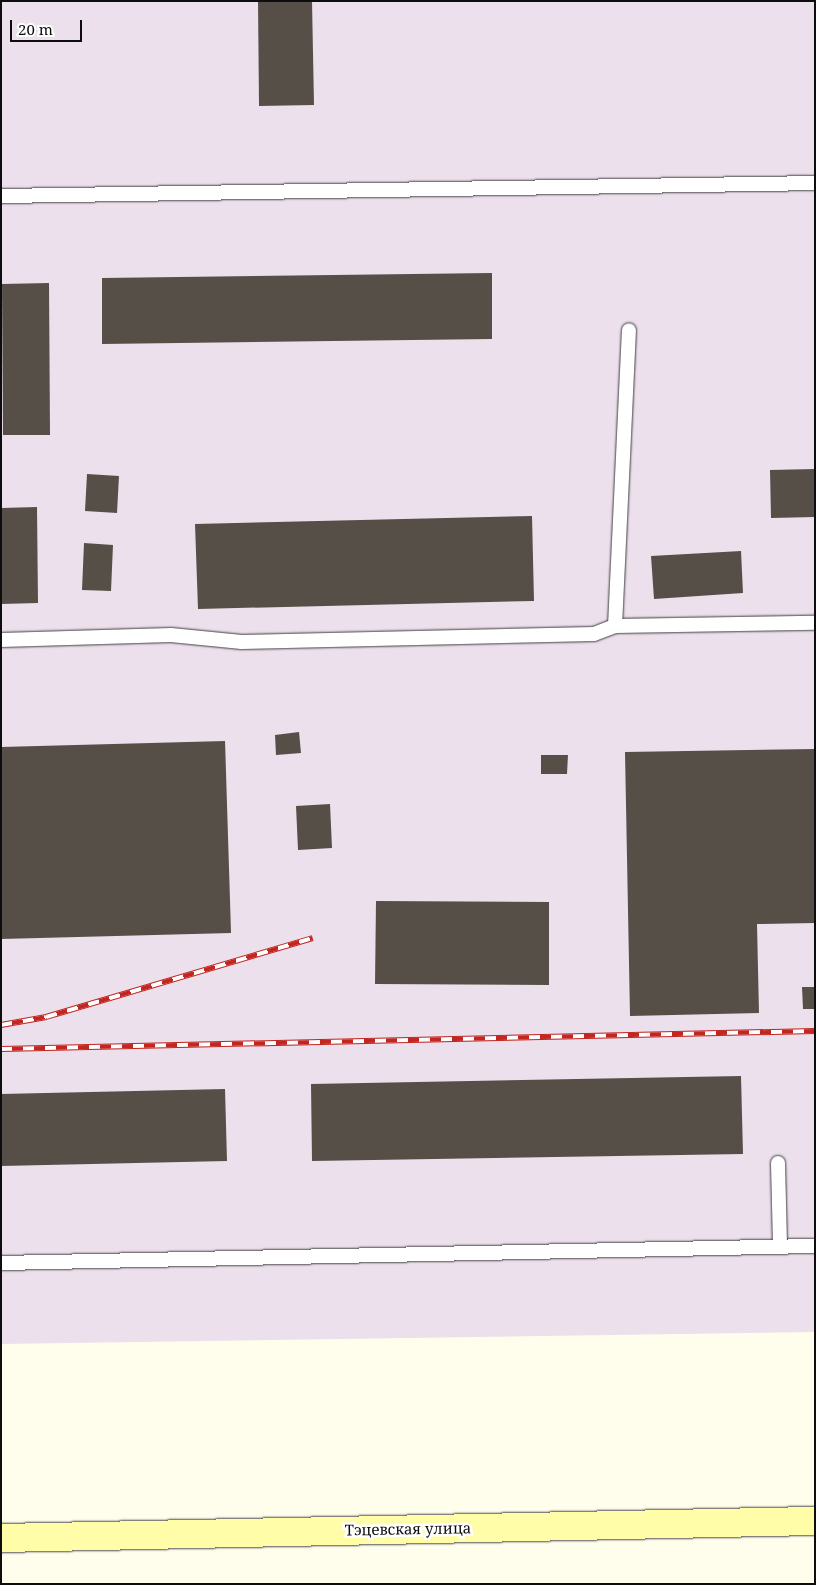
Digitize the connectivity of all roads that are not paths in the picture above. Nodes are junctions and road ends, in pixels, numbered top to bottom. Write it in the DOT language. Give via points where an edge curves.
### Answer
graph roads {
  1 [pos="815,183"];
  2 [pos="1,196"];
  3 [pos="629,330"];
  4 [pos="815,623"];
  5 [pos="616,626"];
  6 [pos="1,640"];
  7 [pos="778,1163"];
  8 [pos="815,1246"];
  9 [pos="780,1247"];
  10 [pos="1,1263"];
  11 [pos="815,1521"];
  12 [pos="1,1538"];
  1 -- 2 [label="lane"];
  3 -- 5 [label="lane"];
  4 -- 5 [label="lane"];
  5 -- 6 [label="lane" via="594,634 574,635 242,642 171,636"];
  7 -- 9 [label="lane"];
  8 -- 9 [label="lane"];
  9 -- 10 [label="lane"];
  11 -- 12 [label="street, Тэцевская улица"];
}
